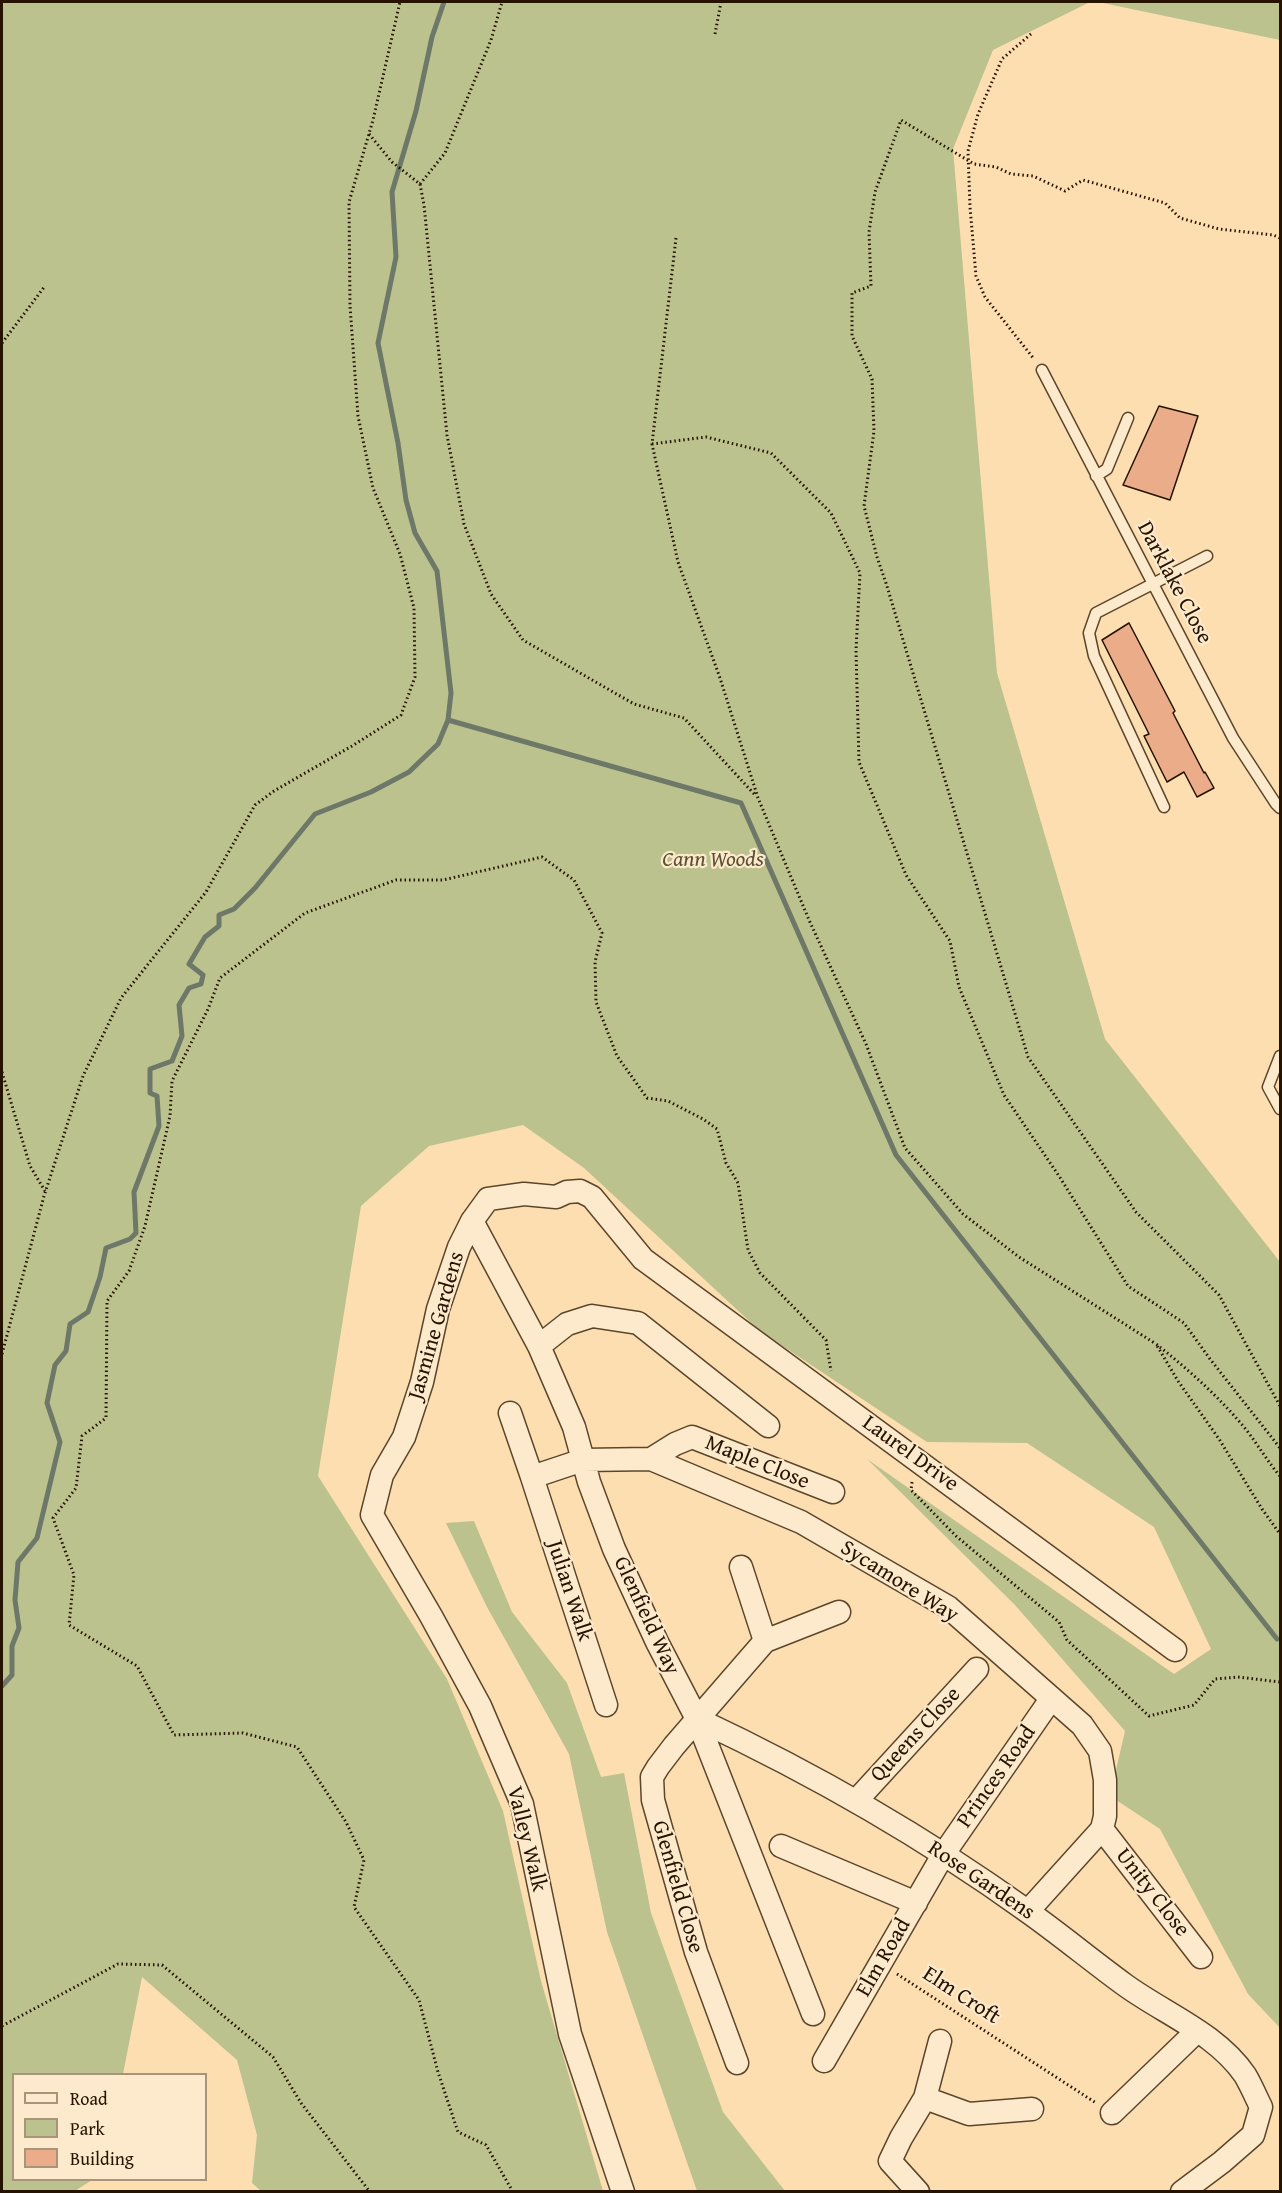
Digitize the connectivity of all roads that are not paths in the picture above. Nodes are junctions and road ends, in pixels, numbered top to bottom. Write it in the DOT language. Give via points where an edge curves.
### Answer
graph roads {
  1 [pos="1042,370"];
  2 [pos="1128,418"];
  3 [pos="1096,476"];
  4 [pos="1207,556"];
  5 [pos="1151,583"];
  6 [pos="1276,795"];
  7 [pos="1164,807"];
  8 [pos="1281,808"];
  9 [pos="1281,1056"];
  10 [pos="1281,1109"];
  11 [pos="580,1191"];
  12 [pos="472,1221"];
  13 [pos="539,1346"];
  14 [pos="510,1413"];
  15 [pos="768,1426"];
  16 [pos="651,1459"];
  17 [pos="583,1460"];
  18 [pos="382,1475"];
  19 [pos="532,1477"];
  20 [pos="833,1492"];
  21 [pos="741,1567"];
  22 [pos="839,1612"];
  23 [pos="765,1641"];
  24 [pos="1175,1650"];
  25 [pos="977,1670"];
  26 [pos="1051,1699"];
  27 [pos="606,1705"];
  28 [pos="697,1719"];
  29 [pos="856,1801"];
  30 [pos="1102,1829"];
  31 [pos="781,1846"];
  32 [pos="943,1855"];
  33 [pos="916,1903"];
  34 [pos="1028,1911"];
  35 [pos="1201,1957"];
  36 [pos="813,2014"];
  37 [pos="1197,2031"];
  38 [pos="940,2041"];
  39 [pos="824,2061"];
  40 [pos="737,2063"];
  41 [pos="926,2098"];
  42 [pos="1032,2109"];
  43 [pos="1112,2113"];
  44 [pos="623,2192"];
  45 [pos="918,2192"];
  46 [pos="1182,2192"];
  1 -- 3 [label="lane, Darklake Close"];
  2 -- 3 [label="lane" via="1107,468"];
  3 -- 5 [label="lane, Darklake Close"];
  4 -- 5 [label="lane"];
  5 -- 6 [label="lane, Darklake Close" via="1233,738"];
  5 -- 7 [label="lane" via="1096,613 1089,633 1094,656"];
  6 -- 8 [label="lane, Darklake Close"];
  9 -- 10 [label="lane" via="1268,1087"];
  11 -- 12 [label="street, Jasmine Gardens" via="556,1197 524,1194 488,1199"];
  11 -- 24 [label="street, Laurel Drive" via="591,1197 643,1259"];
  12 -- 13 [label="street, Glenfield Way"];
  12 -- 18 [label="street, Jasmine Gardens" via="438,1309 422,1382 404,1437"];
  13 -- 15 [label="street" via="567,1324 592,1316 638,1323"];
  13 -- 17 [label="street, Glenfield Way" via="574,1427"];
  14 -- 19 [label="street, Julian Walk"];
  16 -- 17 [label="street, Sycamore Way"];
  16 -- 20 [label="street, Maple Close" via="692,1437"];
  16 -- 26 [label="street, Sycamore Way" via="801,1522 948,1607"];
  17 -- 19 [label="street"];
  17 -- 28 [label="street, Glenfield Way" via="614,1549"];
  18 -- 44 [label="street, Valley Walk" via="372,1515 480,1706 522,1804 570,2034"];
  19 -- 27 [label="street, Julian Walk"];
  21 -- 23 [label="street"];
  22 -- 23 [label="street"];
  23 -- 28 [label="street, Glenfield Close"];
  25 -- 29 [label="street, Queens Close"];
  26 -- 30 [label="street, Sycamore Way" via="1082,1725 1100,1751 1105,1780"];
  26 -- 32 [label="street, Princes Road"];
  28 -- 29 [label="street, Rose Gardens"];
  28 -- 36 [label="street, Glenfield Way"];
  28 -- 40 [label="street, Glenfield Close" via="652,1778 652,1800 696,1952"];
  29 -- 32 [label="street, Rose Gardens"];
  30 -- 34 [label="street"];
  30 -- 35 [label="street, Unity Close"];
  31 -- 33 [label="street"];
  32 -- 33 [label="street, Elm Road"];
  32 -- 34 [label="street, Rose Gardens"];
  33 -- 39 [label="street, Elm Road"];
  34 -- 37 [label="street, Rose Gardens" via="1128,1987"];
  37 -- 43 [label="street"];
  37 -- 46 [label="street, Rose Gardens" via="1223,2050 1245,2075 1261,2107 1253,2135"];
  38 -- 41 [label="street"];
  41 -- 42 [label="street" via="969,2114"];
  41 -- 45 [label="street" via="890,2161"];
}
